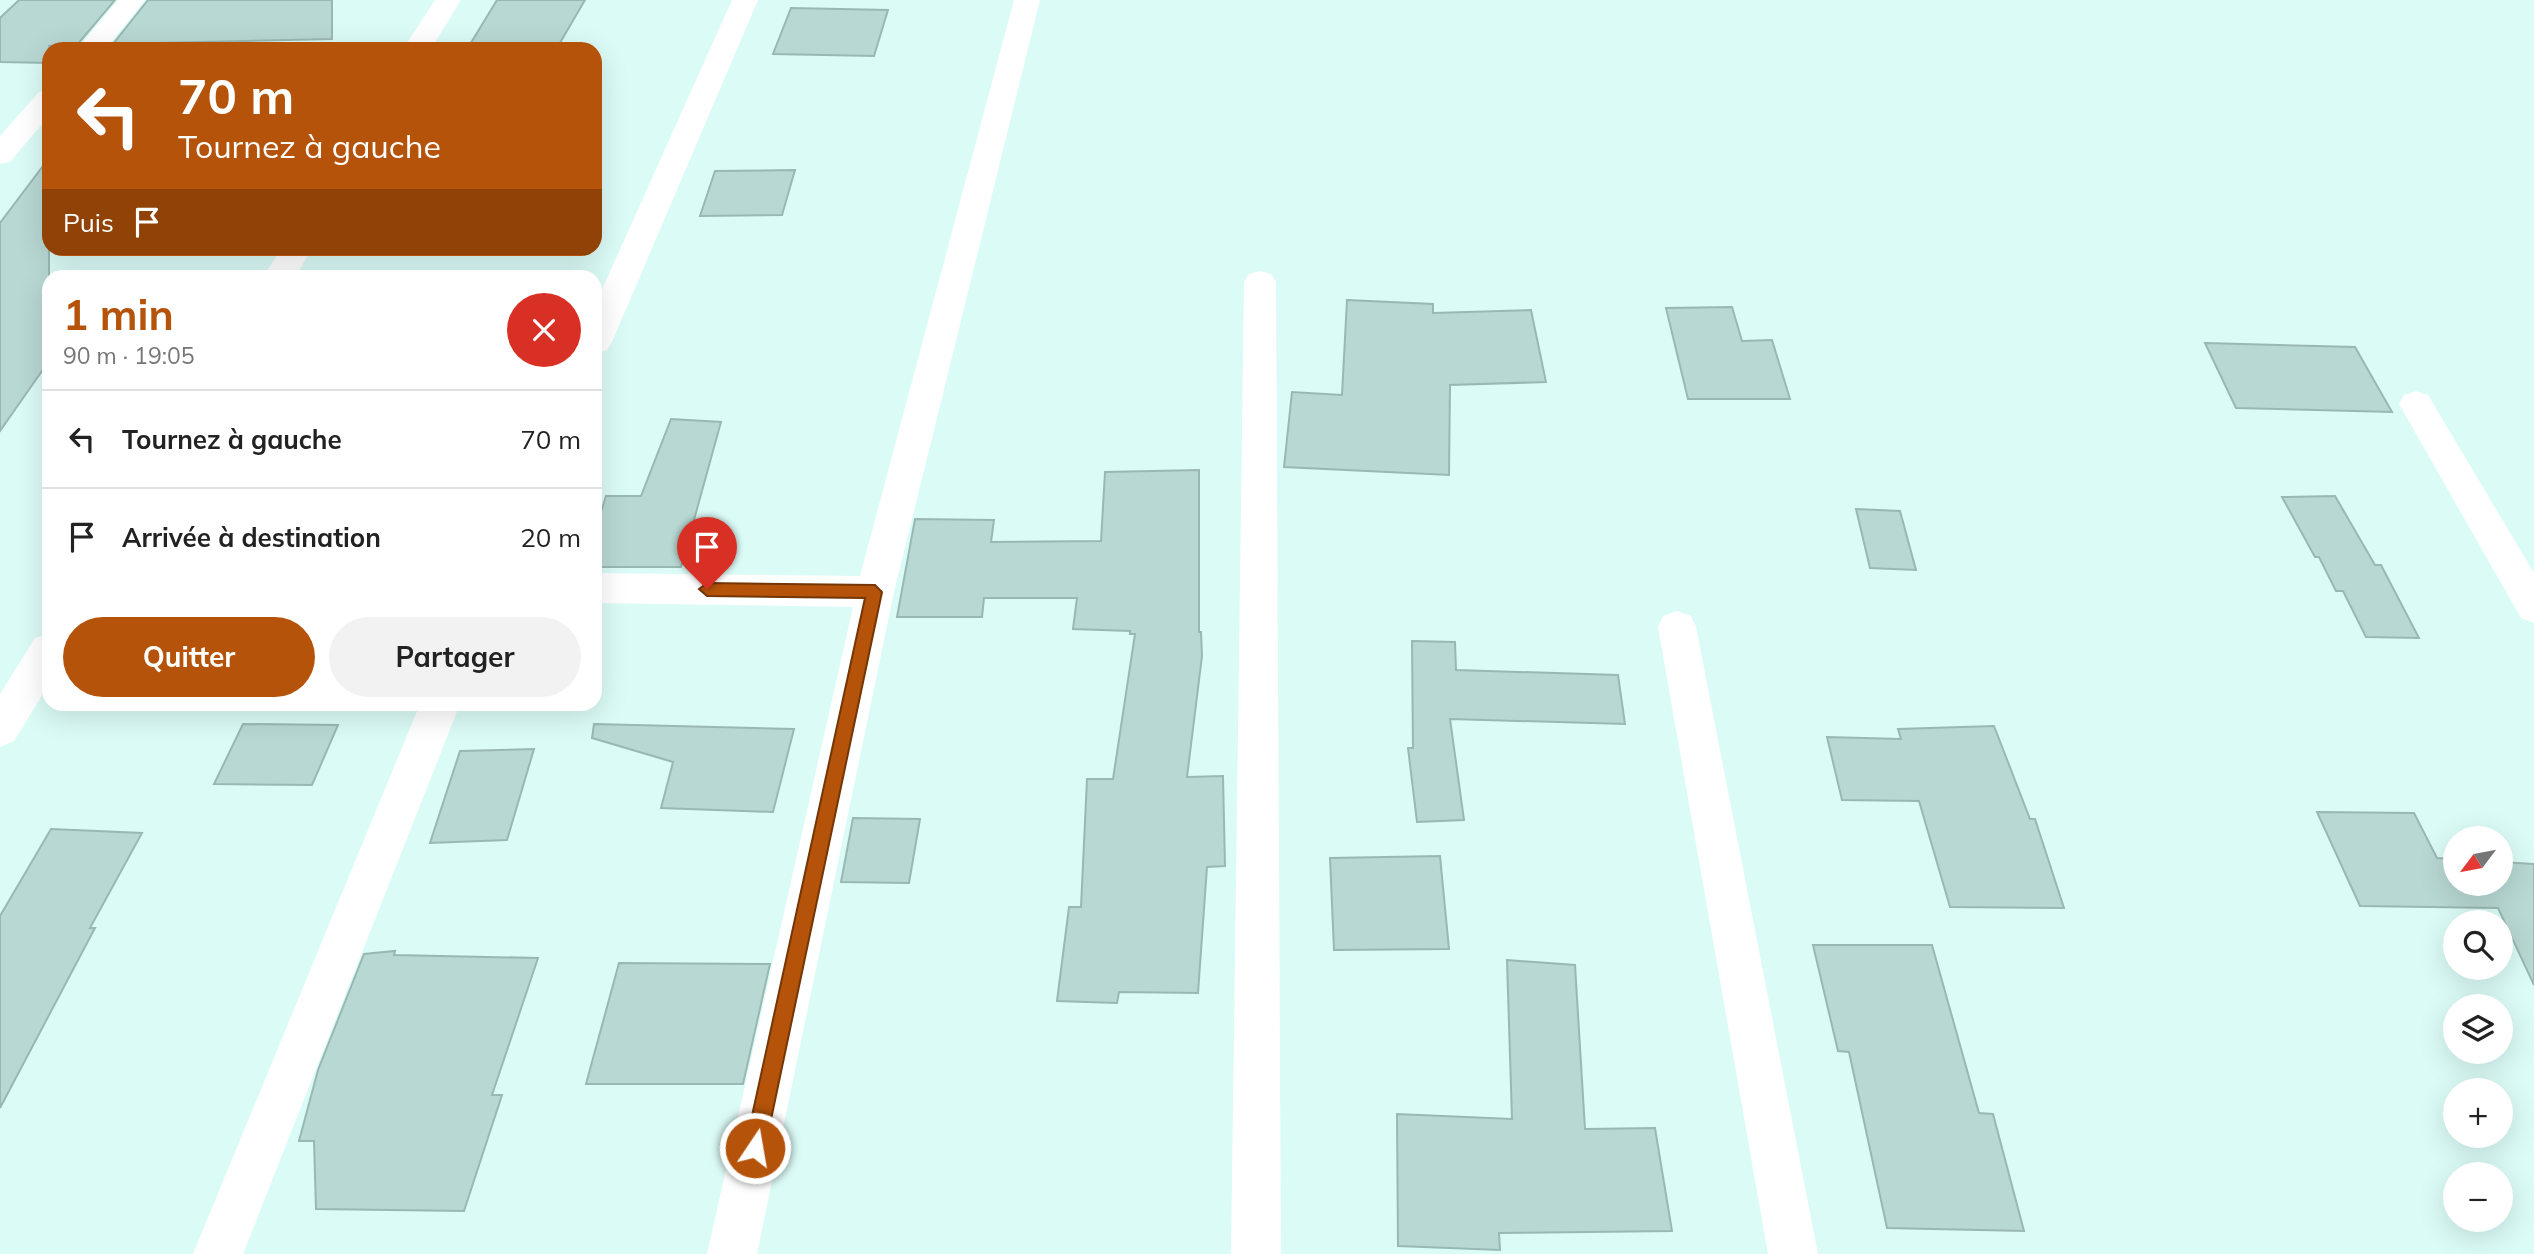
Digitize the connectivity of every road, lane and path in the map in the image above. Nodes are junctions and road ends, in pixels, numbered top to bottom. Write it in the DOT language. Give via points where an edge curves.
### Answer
graph roads {
  1 [pos="132,0"];
  2 [pos="448,0"];
  3 [pos="745,0"];
  4 [pos="1027,0"];
  5 [pos="96,42"];
  6 [pos="421,42"];
  7 [pos="42,105"];
  8 [pos="0,155"];
  9 [pos="1260,282"];
  10 [pos="602,326"];
  11 [pos="2416,404"];
  12 [pos="602,588"];
  13 [pos="875,592"];
  14 [pos="2534,607"];
  15 [pos="1677,627"];
  16 [pos="42,661"];
  17 [pos="437,711"];
  18 [pos="0,729"];
  19 [pos="218,1254"];
  20 [pos="732,1254"];
  21 [pos="1256,1254"];
  22 [pos="1793,1254"];
  1 -- 5 [label="street"];
  2 -- 6 [label="street"];
  3 -- 10 [label="street"];
  4 -- 13 [label="street"];
  7 -- 8 [label="street"];
  9 -- 21 [label="street"];
  11 -- 14 [label="street"];
  12 -- 13 [label="street"];
  13 -- 20 [label="street"];
  15 -- 22 [label="street"];
  16 -- 18 [label="street"];
  17 -- 19 [label="street"];
}
